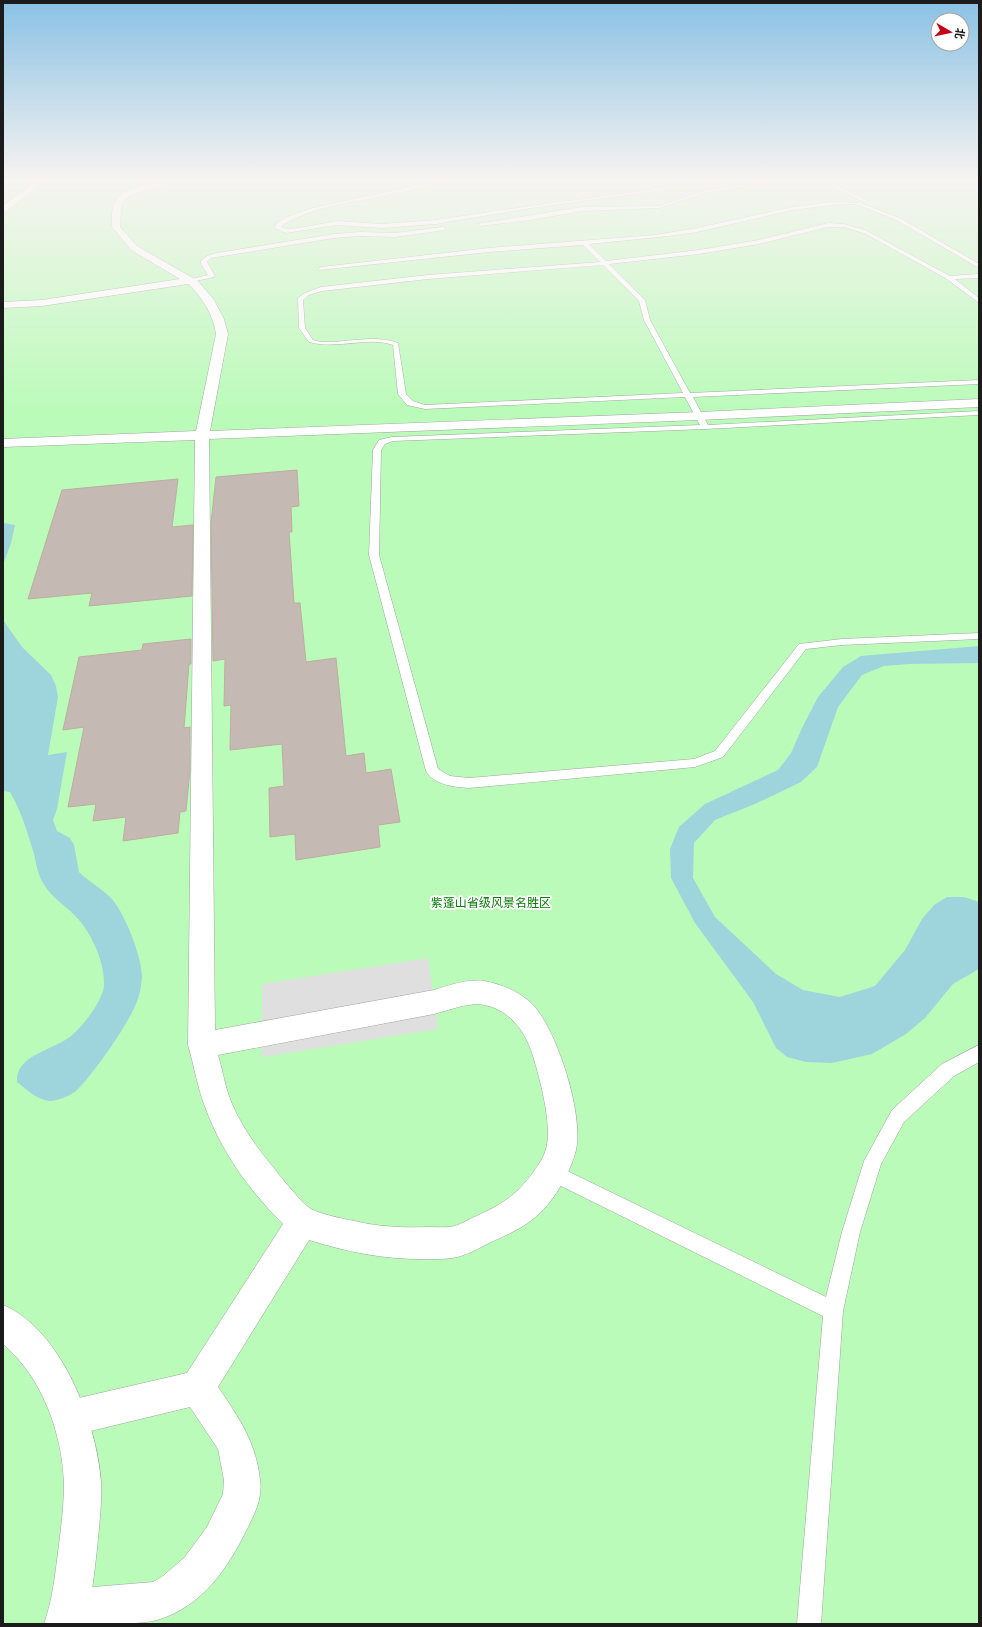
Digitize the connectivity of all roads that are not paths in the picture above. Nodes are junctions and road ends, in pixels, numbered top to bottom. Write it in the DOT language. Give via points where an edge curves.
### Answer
graph roads {
  1 [pos="152,258"];
  2 [pos="209,258"];
  3 [pos="419,258"];
  4 [pos="600,258"];
  5 [pos="648,258"];
  6 [pos="913,258"];
  7 [pos="965,258"];
  8 [pos="605,263"];
  9 [pos="979,266"];
  10 [pos="321,269"];
  11 [pos="979,276"];
  12 [pos="949,278"];
  13 [pos="191,280"];
  14 [pos="979,301"];
  15 [pos="3,305"];
  16 [pos="979,382"];
  17 [pos="688,395"];
  18 [pos="979,403"];
  19 [pos="979,413"];
  20 [pos="702,422"];
  21 [pos="202,435"];
  22 [pos="3,444"];
  23 [pos="979,636"];
  24 [pos="202,1045"];
  25 [pos="979,1053"];
  26 [pos="551,1172"];
  27 [pos="302,1222"];
  28 [pos="833,1311"];
  29 [pos="3,1322"];
  30 [pos="198,1388"];
  31 [pos="70,1418"];
  32 [pos="67,1616"];
  33 [pos="809,1624"];
  1 -- 13 [label="street"];
  2 -- 13 [label="lane" via="204,264 212,276"];
  3 -- 10 [label="lane"];
  4 -- 8 [label="lane"];
  5 -- 8 [label="lane"];
  6 -- 12 [label="lane"];
  7 -- 9 [label="lane"];
  8 -- 17 [label="lane" via="642,300 647,320"];
  8 -- 17 [label="lane" via="428,277 321,289 300,299 302,328 311,340 321,344 386,341 396,344 402,394 410,403 425,407"];
  11 -- 12 [label="lane"];
  12 -- 14 [label="lane"];
  13 -- 15 [label="street" via="42,303"];
  13 -- 21 [label="street" via="209,300 219,319 222,334"];
  16 -- 17 [label="lane"];
  17 -- 20 [label="lane"];
  18 -- 20 [label="street"];
  19 -- 20 [label="lane"];
  20 -- 21 [label="street"];
  20 -- 23 [label="lane" via="392,438 382,442 377,450 374,555 432,771 444,779 469,783 695,763 719,754 803,646"];
  21 -- 22 [label="street"];
  21 -- 24 [label="street"];
  24 -- 26 [label="street" via="479,992 498,996 523,1012 534,1025 543,1043 554,1083 562,1144 558,1160"];
  24 -- 27 [label="street" via="220,1109 237,1144 274,1193"];
  25 -- 28 [label="lane" via="948,1070 898,1116 873,1161 851,1232"];
  26 -- 27 [label="street" via="529,1203 500,1222 454,1242 392,1244 349,1237"];
  26 -- 28 [label="lane"];
  27 -- 30 [label="street"];
  28 -- 33 [label="lane"];
  29 -- 31 [label="street" via="32,1347 54,1383"];
  30 -- 31 [label="street"];
  30 -- 32 [label="street" via="235,1446 242,1480 239,1505 221,1541 198,1572 177,1590 156,1601"];
  31 -- 32 [label="street" via="81,1472 81,1523"];
}
